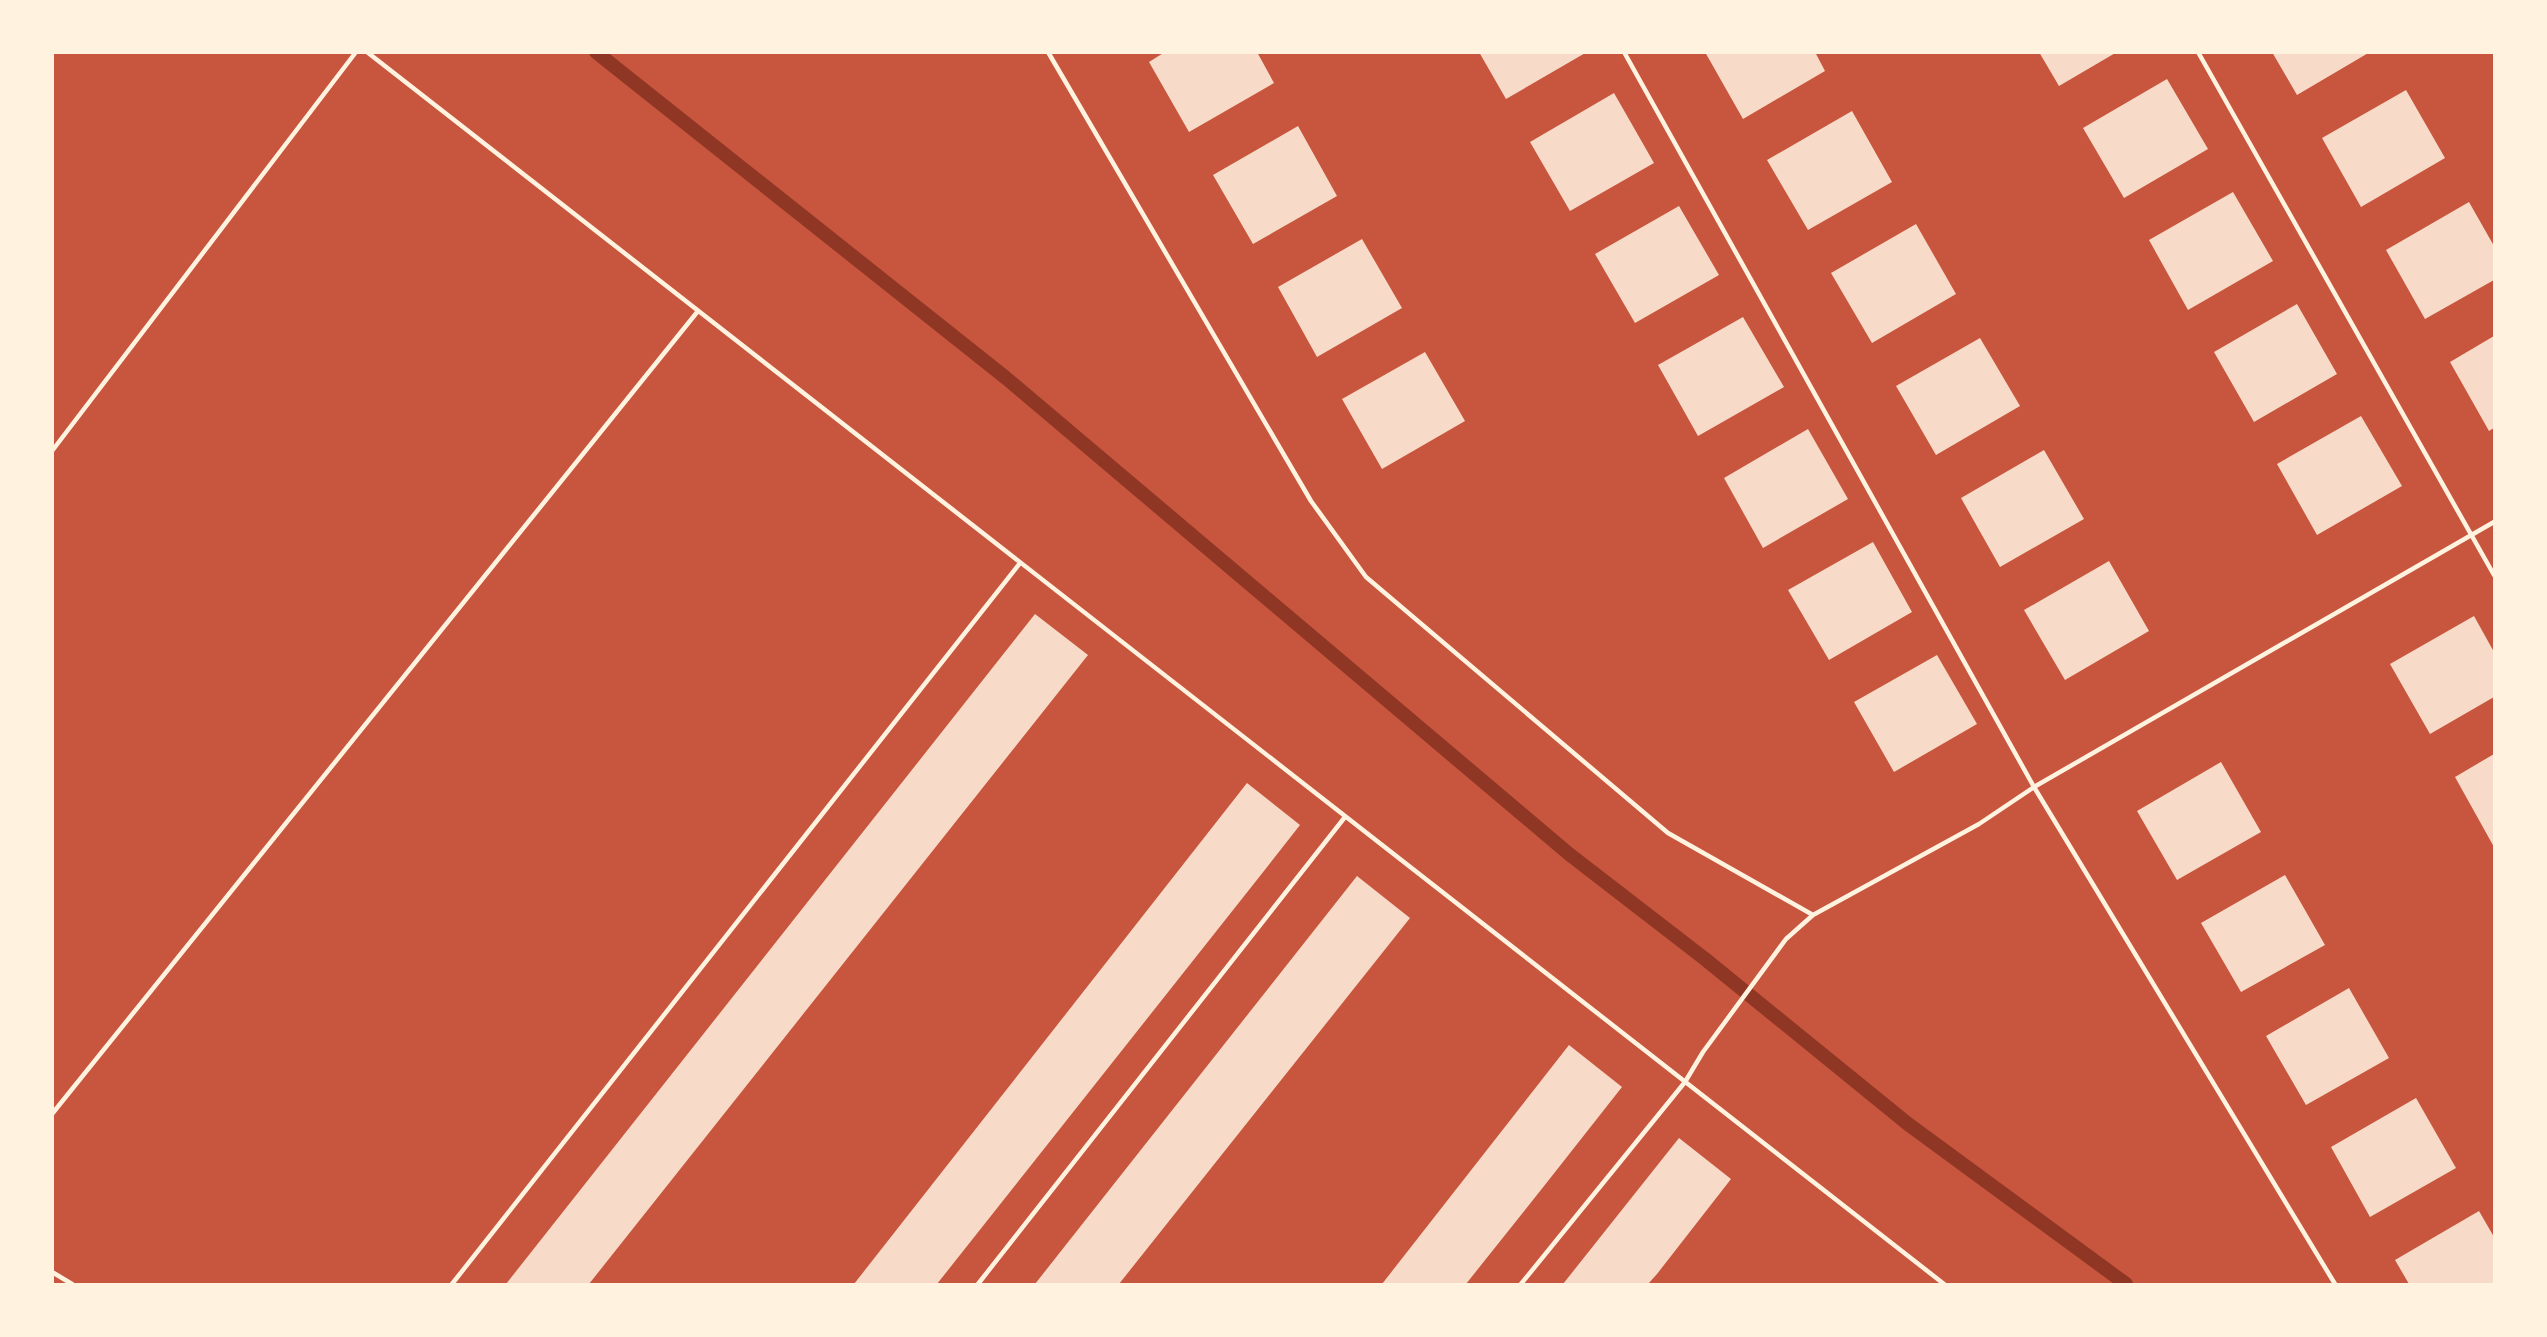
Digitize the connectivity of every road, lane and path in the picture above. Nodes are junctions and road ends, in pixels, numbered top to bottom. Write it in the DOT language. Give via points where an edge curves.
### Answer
graph roads {
  1 [pos="356,52"];
  2 [pos="367,52"];
  3 [pos="1624,52"];
  4 [pos="2198,52"];
  5 [pos="1050,53"];
  6 [pos="698,311"];
  7 [pos="52,451"];
  8 [pos="2494,522"];
  9 [pos="2471,535"];
  10 [pos="1020,563"];
  11 [pos="2494,575"];
  12 [pos="2034,787"];
  13 [pos="1345,817"];
  14 [pos="1813,915"];
  15 [pos="1685,1082"];
  16 [pos="52,1114"];
  17 [pos="52,1272"];
  18 [pos="72,1284"];
  19 [pos="452,1284"];
  20 [pos="978,1284"];
  21 [pos="1521,1284"];
  22 [pos="1944,1284"];
  23 [pos="2335,1284"];
  1 -- 7 [label="lane"];
  2 -- 6 [label="lane"];
  3 -- 12 [label="lane"];
  4 -- 9 [label="lane"];
  5 -- 14 [label="lane" via="1311,501 1366,577 1668,833"];
  6 -- 10 [label="lane"];
  6 -- 16 [label="lane"];
  8 -- 9 [label="lane"];
  9 -- 11 [label="lane"];
  9 -- 12 [label="lane"];
  10 -- 13 [label="lane"];
  10 -- 19 [label="lane"];
  12 -- 14 [label="lane" via="1979,824"];
  12 -- 23 [label="lane"];
  13 -- 15 [label="lane"];
  13 -- 20 [label="lane"];
  14 -- 15 [label="lane" via="1786,939"];
  15 -- 21 [label="lane"];
  15 -- 22 [label="lane"];
  17 -- 18 [label="lane"];
}
